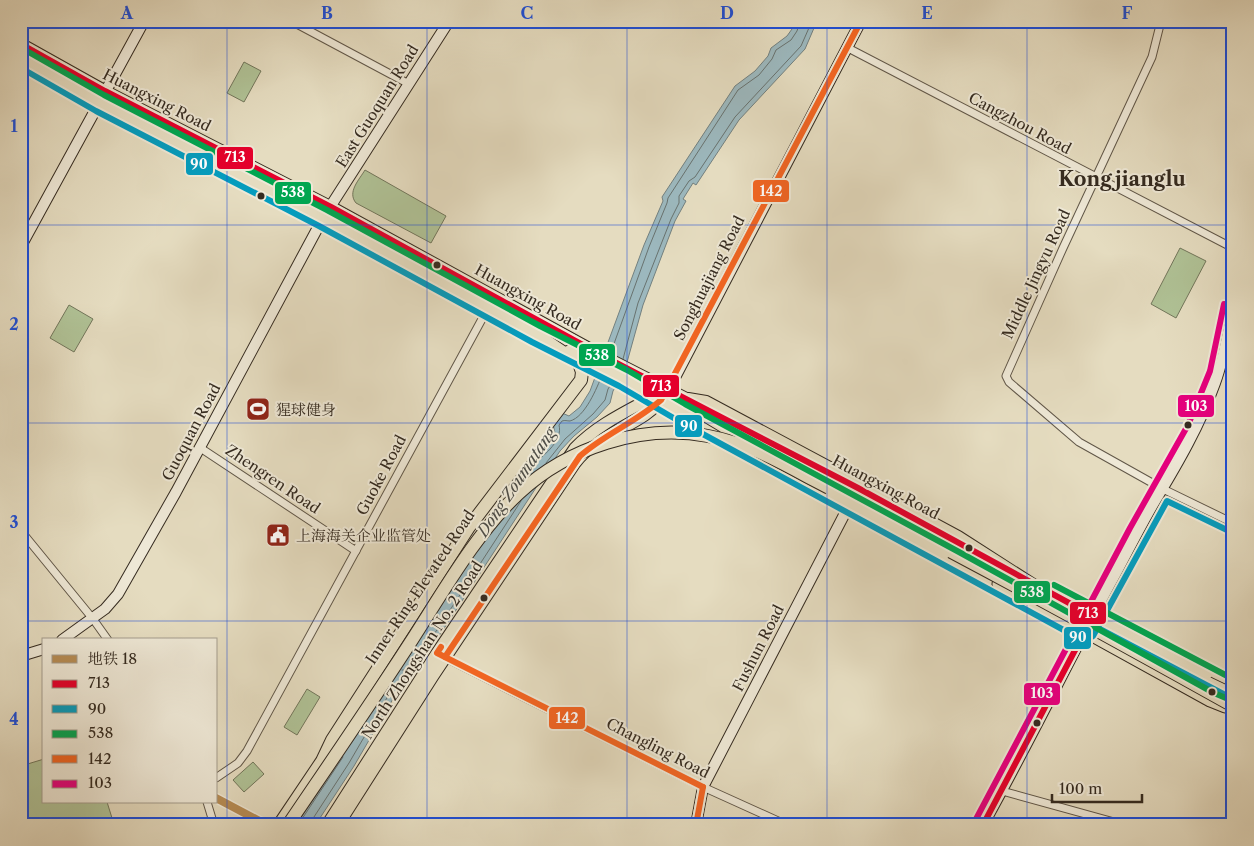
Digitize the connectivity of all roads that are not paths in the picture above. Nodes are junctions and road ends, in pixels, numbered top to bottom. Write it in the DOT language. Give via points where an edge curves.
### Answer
graph roads {
  1 [pos="144,21"];
  2 [pos="291,21"];
  3 [pos="449,21"];
  4 [pos="862,21"];
  5 [pos="1161,21"];
  6 [pos="21,44"];
  7 [pos="848,48"];
  8 [pos="21,58"];
  9 [pos="409,84"];
  10 [pos="106,91"];
  11 [pos="100,103"];
  12 [pos="1096,178"];
  13 [pos="331,207"];
  14 [pos="323,218"];
  15 [pos="21,246"];
  16 [pos="1233,248"];
  17 [pos="1233,306"];
  18 [pos="488,308"];
  19 [pos="536,334"];
  20 [pos="600,360"];
  21 [pos="624,373"];
  22 [pos="668,389"];
  23 [pos="658,398"];
  24 [pos="688,399"];
  25 [pos="681,412"];
  26 [pos="199,447"];
  27 [pos="858,488"];
  28 [pos="1163,489"];
  29 [pos="850,503"];
  30 [pos="1233,523"];
  31 [pos="21,531"];
  32 [pos="356,551"];
  33 [pos="996,576"];
  34 [pos="1061,603"];
  35 [pos="1093,616"];
  36 [pos="93,619"];
  37 [pos="1085,632"];
  38 [pos="65,638"];
  39 [pos="107,638"];
  40 [pos="42,650"];
  41 [pos="441,655"];
  42 [pos="21,656"];
  43 [pos="1233,689"];
  44 [pos="1233,695"];
  45 [pos="1233,706"];
  46 [pos="1233,710"];
  47 [pos="322,761"];
  48 [pos="218,777"];
  49 [pos="703,787"];
  50 [pos="1002,791"];
  51 [pos="208,804"];
  52 [pos="214,825"];
  53 [pos="279,825"];
  54 [pos="288,825"];
  55 [pos="327,825"];
  56 [pos="338,825"];
  57 [pos="696,825"];
  58 [pos="787,825"];
  59 [pos="983,825"];
  60 [pos="1126,825"];
  1 -- 10 [label="street"];
  2 -- 9 [label="street"];
  3 -- 9 [label="street, East Guoquan Road"];
  4 -- 7 [label="street, Songhuajiang Road"];
  5 -- 12 [label="street, Middle Jingyu Road" via="1152,57"];
  6 -- 10 [label="main road, Huangxing Road"];
  7 -- 12 [label="street, Cangzhou Road"];
  7 -- 22 [label="street, Songhuajiang Road"];
  8 -- 11 [label="main road, Huangxing Road"];
  9 -- 13 [label="street, East Guoquan Road"];
  10 -- 11 [label="street"];
  10 -- 13 [label="main road, Huangxing Road"];
  11 -- 14 [label="main road, Huangxing Road"];
  11 -- 15 [label="street"];
  12 -- 16 [label="street, Cangzhou Road"];
  12 -- 28 [label="street, Middle Jingyu Road" via="1006,376 1008,382 1079,442"];
  13 -- 14 [label="street, East Guoquan Road"];
  13 -- 20 [label="main road, Huangxing Road"];
  14 -- 18 [label="main road, Huangxing Road"];
  14 -- 26 [label="street, Guoquan Road"];
  17 -- 28 [label="street" via="1215,384 1196,428"];
  18 -- 19 [label="main road, Huangxing Road"];
  18 -- 32 [label="street, Guoke Road"];
  19 -- 20 [label="main road, Huangxing Road"];
  19 -- 47 [label="highway" via="574,358 581,366 580,380 450,555 332,740"];
  20 -- 21 [label="main road, Huangxing Road"];
  21 -- 22 [label="main road, Huangxing Road"];
  21 -- 23 [label="main road, Huangxing Road"];
  22 -- 23 [label="main road, North Zhongshan No. 2 Road"];
  22 -- 24 [label="main road, Huangxing Road"];
  23 -- 25 [label="main road, Huangxing Road"];
  23 -- 41 [label="main road, North Zhongshan No. 2 Road" via="603,424 575,448"];
  24 -- 27 [label="main road, Huangxing Road"];
  24 -- 34 [label="highway, bridge" via="706,402 895,503 965,542"];
  25 -- 29 [label="main road, Huangxing Road"];
  25 -- 33 [label="highway, bridge" via="709,434 926,548"];
  26 -- 32 [label="street, Zhengren Road"];
  26 -- 36 [label="street, Guoquan Road" via="118,594"];
  27 -- 29 [label="street, Fushun Road"];
  27 -- 35 [label="main road, Huangxing Road"];
  28 -- 30 [label="street"];
  28 -- 35 [label="street"];
  29 -- 37 [label="main road, Huangxing Road"];
  29 -- 49 [label="street, Fushun Road"];
  31 -- 36 [label="street"];
  32 -- 48 [label="street, Guoke Road" via="247,751 238,763"];
  33 -- 45 [label="highway, Inner Ring Elevated Road, bridge"];
  33 -- 54 [label="highway, Inner Ring Elevated Road, bridge" via="749,448 708,436 640,435 616,439 548,469 495,518"];
  34 -- 44 [label="highway, Inner Ring Elevated Road, bridge"];
  34 -- 47 [label="highway, Inner Ring Elevated Road, bridge" via="770,448 734,434 694,427 652,426 620,432 570,448 511,490 470,539"];
  35 -- 37 [label="street"];
  35 -- 43 [label="main road, Huangxing Road"];
  36 -- 38 [label="street, Guoquan Road"];
  36 -- 39 [label="street"];
  37 -- 46 [label="main road, Huangxing Road"];
  37 -- 50 [label="street"];
  40 -- 42 [label="street"];
  41 -- 49 [label="street, Changling Road"];
  41 -- 55 [label="main road, North Zhongshan No. 2 Road"];
  41 -- 56 [label="main road, North Zhongshan No. 2 Road"];
  47 -- 53 [label="highway, Inner Ring Elevated Road"];
  49 -- 57 [label="street, Fushun Road"];
  49 -- 58 [label="street, Changling Road"];
  50 -- 59 [label="street"];
  50 -- 60 [label="street"];
  51 -- 52 [label="street"];
}
